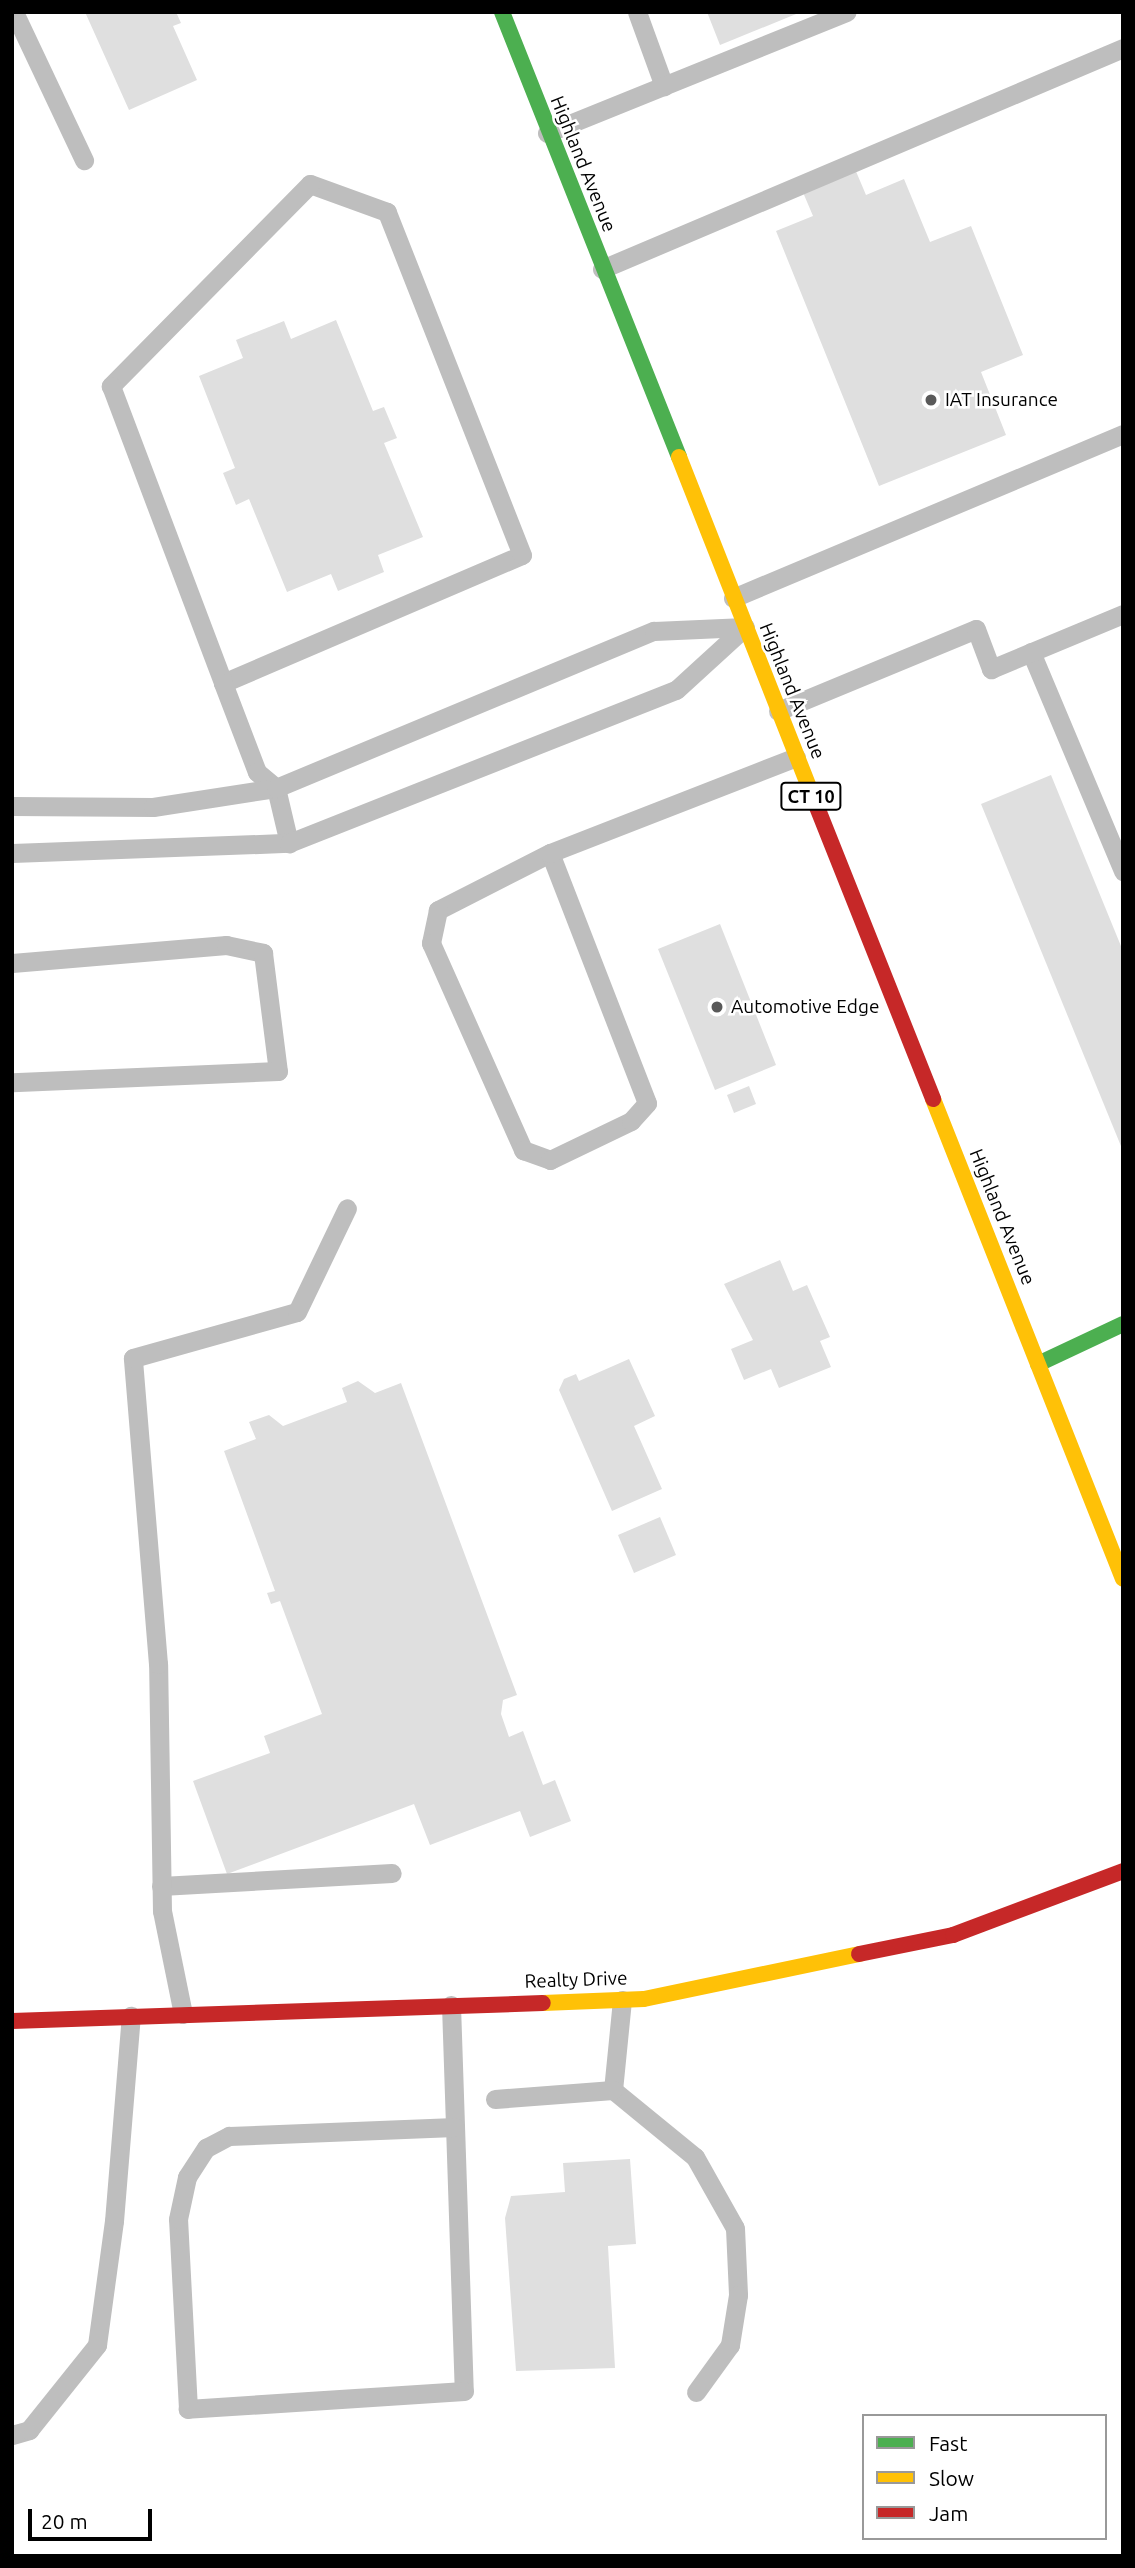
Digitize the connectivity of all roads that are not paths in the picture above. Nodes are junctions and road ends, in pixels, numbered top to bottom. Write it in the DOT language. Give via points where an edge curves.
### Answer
graph roads {
  1 [pos="14,12"];
  2 [pos="502,12"];
  3 [pos="637,12"];
  4 [pos="846,12"];
  5 [pos="1123,48"];
  6 [pos="664,86"];
  7 [pos="547,132"];
  8 [pos="84,160"];
  9 [pos="602,269"];
  10 [pos="1123,434"];
  11 [pos="733,598"];
  12 [pos="1123,614"];
  13 [pos="745,627"];
  14 [pos="1031,652"];
  15 [pos="223,683"];
  16 [pos="778,711"];
  17 [pos="796,757"];
  18 [pos="276,788"];
  19 [pos="12,806"];
  20 [pos="289,843"];
  21 [pos="12,853"];
  22 [pos="550,853"];
  23 [pos="1123,871"];
  24 [pos="12,963"];
  25 [pos="12,1082"];
  26 [pos="347,1208"];
  27 [pos="1123,1324"];
  28 [pos="1038,1364"];
  29 [pos="1123,1578"];
  30 [pos="1123,1871"];
  31 [pos="391,1873"];
  32 [pos="161,1886"];
  33 [pos="622,2000"];
  34 [pos="451,2005"];
  35 [pos="183,2014"];
  36 [pos="131,2016"];
  37 [pos="12,2021"];
  38 [pos="613,2091"];
  39 [pos="495,2099"];
  40 [pos="455,2127"];
  41 [pos="696,2392"];
  42 [pos="12,2435"];
  1 -- 8 [label="lane"];
  2 -- 7 [label="main road, Highland Avenue / CT 10"];
  3 -- 6 [label="lane"];
  4 -- 6 [label="lane"];
  5 -- 9 [label="lane"];
  6 -- 7 [label="lane"];
  7 -- 9 [label="main road, Highland Avenue / CT 10"];
  9 -- 11 [label="main road, Highland Avenue / CT 10"];
  10 -- 11 [label="lane"];
  11 -- 13 [label="main road, Highland Avenue / CT 10"];
  12 -- 14 [label="lane"];
  13 -- 16 [label="main road, Highland Avenue / CT 10"];
  13 -- 18 [label="lane" via="654,631"];
  13 -- 20 [label="lane" via="676,690"];
  14 -- 16 [label="lane" via="991,669 976,629"];
  14 -- 23 [label="lane"];
  15 -- 15 [label="lane" via="111,386 310,184 387,212 522,555"];
  15 -- 18 [label="lane" via="257,772"];
  16 -- 17 [label="main road, Highland Avenue / CT 10"];
  17 -- 22 [label="lane"];
  17 -- 28 [label="main road, Highland Avenue / CT 10"];
  18 -- 19 [label="lane" via="153,807"];
  18 -- 20 [label="lane"];
  20 -- 21 [label="lane"];
  22 -- 22 [label="lane" via="647,1103 631,1121 550,1160 523,1150 431,943 438,910"];
  24 -- 25 [label="lane" via="226,945 263,953 278,1071"];
  26 -- 32 [label="lane" via="297,1312 133,1358 158,1664"];
  27 -- 28 [label="main road"];
  28 -- 29 [label="main road, Highland Avenue / CT 10"];
  30 -- 33 [label="main road, Realty Drive" via="953,1935"];
  31 -- 32 [label="lane"];
  32 -- 35 [label="lane"];
  33 -- 34 [label="main road, Realty Drive"];
  33 -- 38 [label="lane"];
  34 -- 35 [label="main road, Realty Drive"];
  34 -- 40 [label="lane"];
  35 -- 36 [label="main road, Realty Drive"];
  36 -- 37 [label="main road, Realty Drive"];
  36 -- 42 [label="lane" via="114,2221 97,2345 29,2430"];
  38 -- 39 [label="lane"];
  38 -- 41 [label="lane" via="695,2158 735,2228 740,2254 733,2334 719,2368"];
  40 -- 40 [label="lane" via="464,2391 188,2409 178,2219 187,2177 206,2148 229,2136"];
}
